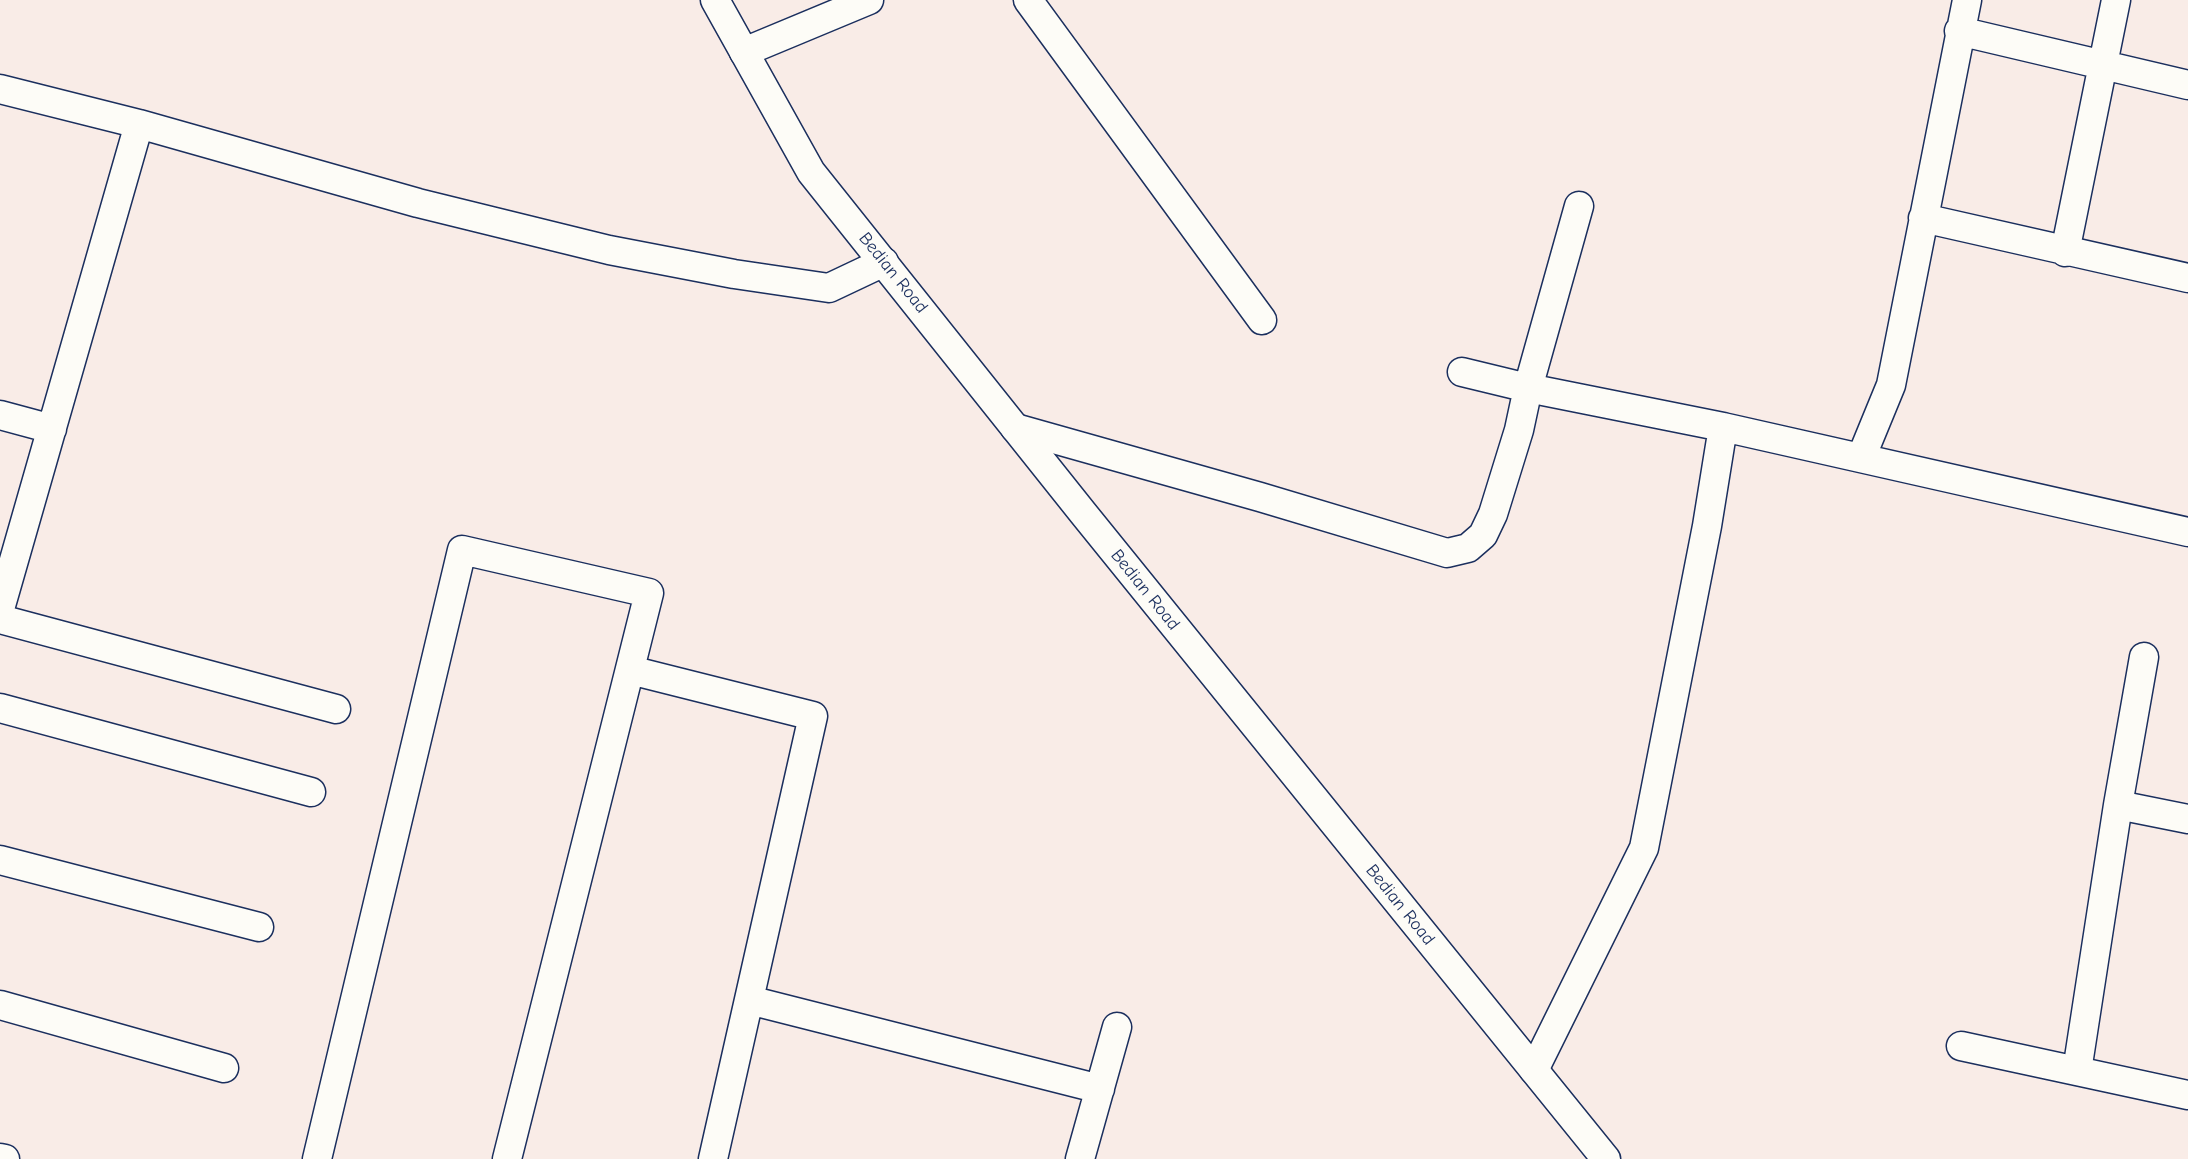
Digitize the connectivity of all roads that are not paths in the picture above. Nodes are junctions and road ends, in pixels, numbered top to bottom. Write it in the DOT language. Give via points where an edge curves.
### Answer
graph roads {
  1 [pos="715,0"];
  2 [pos="869,0"];
  3 [pos="1028,0"];
  4 [pos="1967,0"];
  5 [pos="2116,0"];
  6 [pos="1959,31"];
  7 [pos="744,52"];
  8 [pos="2102,65"];
  9 [pos="2188,85"];
  10 [pos="0,89"];
  11 [pos="139,124"];
  12 [pos="1580,206"];
  13 [pos="1923,218"];
  14 [pos="2065,252"];
  15 [pos="884,262"];
  16 [pos="2188,278"];
  17 [pos="1262,320"];
  18 [pos="1462,372"];
  19 [pos="1528,388"];
  20 [pos="0,415"];
  21 [pos="1723,427"];
  22 [pos="1015,428"];
  23 [pos="52,429"];
  24 [pos="1861,458"];
  25 [pos="2188,532"];
  26 [pos="7,560"];
  27 [pos="0,609"];
  28 [pos="0,619"];
  29 [pos="2144,657"];
  30 [pos="630,670"];
  31 [pos="0,708"];
  32 [pos="336,709"];
  33 [pos="311,792"];
  34 [pos="2118,804"];
  35 [pos="2188,819"];
  36 [pos="0,860"];
  37 [pos="258,927"];
  38 [pos="749,1000"];
  39 [pos="0,1005"];
  40 [pos="1117,1027"];
  41 [pos="1961,1046"];
  42 [pos="224,1068"];
  43 [pos="1534,1070"];
  44 [pos="2077,1071"];
  45 [pos="1100,1089"];
  46 [pos="2188,1095"];
  47 [pos="0,1158"];
  48 [pos="5,1159"];
  49 [pos="317,1159"];
  50 [pos="506,1159"];
  51 [pos="713,1159"];
  52 [pos="1080,1159"];
  53 [pos="1606,1159"];
  1 -- 7 [label="street, Bedian Road"];
  2 -- 7 [label="street"];
  3 -- 17 [label="street"];
  4 -- 6 [label="street"];
  5 -- 8 [label="street"];
  6 -- 8 [label="street"];
  6 -- 13 [label="street"];
  7 -- 15 [label="street, Bedian Road" via="812,172"];
  8 -- 9 [label="street"];
  8 -- 14 [label="street"];
  10 -- 11 [label="street"];
  11 -- 15 [label="street" via="428,205 609,250 734,274 829,288"];
  11 -- 23 [label="street"];
  12 -- 19 [label="street"];
  13 -- 14 [label="street"];
  13 -- 24 [label="street" via="1890,385"];
  14 -- 16 [label="street"];
  15 -- 22 [label="street, Bedian Road"];
  18 -- 19 [label="street"];
  19 -- 21 [label="street"];
  19 -- 22 [label="street" via="1519,430 1493,514 1483,535 1468,548 1447,554"];
  20 -- 23 [label="street"];
  21 -- 24 [label="street"];
  21 -- 43 [label="street" via="1707,526 1644,848"];
  22 -- 43 [label="street, Bedian Road"];
  23 -- 26 [label="street"];
  24 -- 25 [label="street"];
  26 -- 27 [label="street"];
  28 -- 32 [label="street"];
  29 -- 34 [label="street"];
  30 -- 38 [label="street" via="813,716"];
  30 -- 49 [label="street" via="649,593 462,550"];
  30 -- 50 [label="street"];
  31 -- 33 [label="street"];
  34 -- 35 [label="street"];
  34 -- 44 [label="street"];
  36 -- 37 [label="street"];
  38 -- 45 [label="street"];
  38 -- 51 [label="street"];
  39 -- 42 [label="street"];
  40 -- 45 [label="street"];
  41 -- 44 [label="street"];
  43 -- 53 [label="street, Bedian Road"];
  44 -- 46 [label="street"];
  45 -- 52 [label="street"];
  47 -- 48 [label="street"];
}
